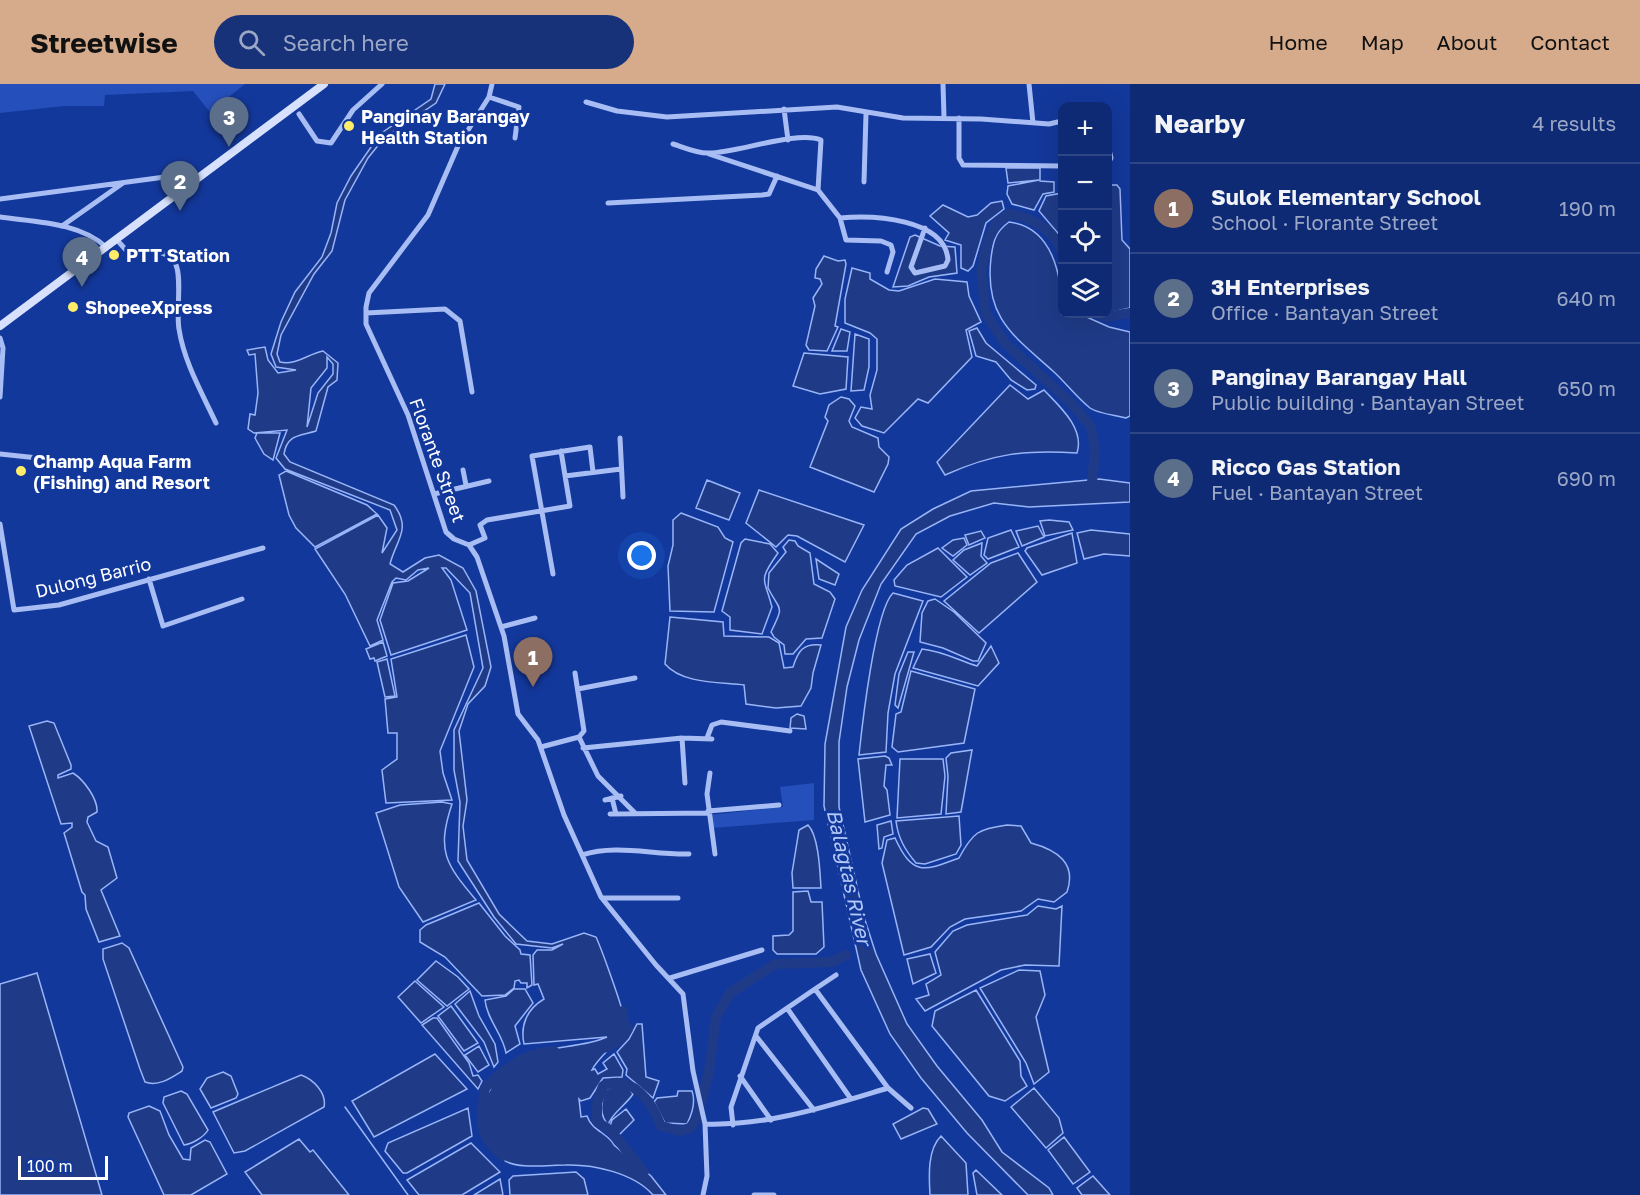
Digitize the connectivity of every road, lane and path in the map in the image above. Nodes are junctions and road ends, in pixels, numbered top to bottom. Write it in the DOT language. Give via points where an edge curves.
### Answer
graph roads {
  1 [pos="324,84"];
  2 [pos="382,84"];
  3 [pos="492,84"];
  4 [pos="942,84"];
  5 [pos="1029,84"];
  6 [pos="489,97"];
  7 [pos="586,102"];
  8 [pos="784,109"];
  9 [pos="296,111"];
  10 [pos="866,114"];
  11 [pos="944,117"];
  12 [pos="959,118"];
  13 [pos="1058,122"];
  14 [pos="1033,123"];
  15 [pos="515,138"];
  16 [pos="788,140"];
  17 [pos="673,144"];
  18 [pos="709,153"];
  19 [pos="1058,166"];
  20 [pos="777,176"];
  21 [pos="124,182"];
  22 [pos="864,182"];
  23 [pos="818,190"];
  24 [pos="179,194"];
  25 [pos="0,199"];
  26 [pos="608,203"];
  27 [pos="0,217"];
  28 [pos="840,218"];
  29 [pos="62,226"];
  30 [pos="925,228"];
  31 [pos="117,240"];
  32 [pos="106,247"];
  33 [pos="887,272"];
  34 [pos="366,313"];
  35 [pos="0,326"];
  36 [pos="0,338"];
  37 [pos="472,392"];
  38 [pos="0,398"];
  39 [pos="216,423"];
  40 [pos="620,438"];
  41 [pos="561,451"];
  42 [pos="0,454"];
  43 [pos="66,461"];
  44 [pos="621,469"];
  45 [pos="463,470"];
  46 [pos="593,472"];
  47 [pos="565,476"];
  48 [pos="489,481"];
  49 [pos="466,485"];
  50 [pos="434,494"];
  51 [pos="623,497"];
  52 [pos="542,511"];
  53 [pos="0,524"];
  54 [pos="469,545"];
  55 [pos="263,548"];
  56 [pos="553,574"];
  57 [pos="149,579"];
  58 [pos="242,599"];
  59 [pos="535,618"];
  60 [pos="501,627"];
  61 [pos="575,673"];
  62 [pos="635,678"];
  63 [pos="578,689"];
  64 [pos="790,731"];
  65 [pos="579,738"];
  66 [pos="682,738"];
  67 [pos="541,747"];
  68 [pos="583,748"];
  69 [pos="710,772"];
  70 [pos="685,783"];
  71 [pos="621,796"];
  72 [pos="612,798"];
  73 [pos="605,800"];
  74 [pos="778,805"];
  75 [pos="708,812"];
  76 [pos="635,813"];
  77 [pos="688,854"];
  78 [pos="715,854"];
  79 [pos="582,855"];
  80 [pos="603,898"];
  81 [pos="678,898"];
  82 [pos="762,950"];
  83 [pos="836,975"];
  84 [pos="670,978"];
  85 [pos="815,989"];
  86 [pos="787,1008"];
  87 [pos="756,1036"];
  88 [pos="740,1076"];
  89 [pos="888,1088"];
  90 [pos="851,1099"];
  91 [pos="911,1108"];
  92 [pos="814,1110"];
  93 [pos="771,1120"];
  94 [pos="705,1124"];
  95 [pos="733,1125"];
  96 [pos="703,1195"];
  97 [pos="754,1195"];
  98 [pos="774,1195"];
  1 -- 9 [label="main road"];
  2 -- 9 [label="street" via="353,110 331,143 317,141"];
  3 -- 6 [label="street"];
  4 -- 11 [label="street"];
  5 -- 14 [label="street"];
  6 -- 15 [label="street" via="519,107"];
  6 -- 34 [label="street" via="458,146 428,215 369,293"];
  7 -- 8 [label="street" via="617,111 667,117"];
  8 -- 10 [label="street" via="837,107"];
  8 -- 16 [label="street"];
  9 -- 24 [label="main road"];
  10 -- 11 [label="street"];
  10 -- 22 [label="street"];
  11 -- 12 [label="street"];
  12 -- 14 [label="street"];
  12 -- 19 [label="street" via="959,158 963,165"];
  13 -- 14 [label="street"];
  16 -- 18 [label="street"];
  16 -- 23 [label="street" via="821,140"];
  17 -- 18 [label="street"];
  18 -- 20 [label="street"];
  20 -- 23 [label="street"];
  20 -- 26 [label="street" via="769,194"];
  21 -- 24 [label="street" via="165,177"];
  21 -- 25 [label="street"];
  21 -- 29 [label="street"];
  23 -- 28 [label="street"];
  24 -- 31 [label="main road"];
  27 -- 29 [label="street"];
  28 -- 30 [label="street" via="885,219"];
  28 -- 33 [label="street" via="846,240 891,245 893,252"];
  29 -- 32 [label="street" via="92,236"];
  30 -- 30 [label="street" via="944,248 948,260 945,266 915,273 910,267"];
  31 -- 32 [label="main road"];
  31 -- 39 [label="street" via="126,249 159,251 176,265 179,329 195,378"];
  32 -- 35 [label="main road"];
  34 -- 37 [label="street" via="445,309 450,312 460,321"];
  34 -- 50 [label="street, Florante Street" via="366,324 408,415"];
  36 -- 38 [label="street"];
  40 -- 44 [label="street"];
  41 -- 46 [label="street" via="591,447"];
  41 -- 47 [label="street"];
  41 -- 52 [label="street" via="532,456"];
  42 -- 43 [label="street"];
  44 -- 46 [label="street"];
  44 -- 51 [label="street"];
  45 -- 49 [label="street"];
  46 -- 47 [label="street"];
  47 -- 52 [label="street" via="570,506"];
  48 -- 49 [label="street"];
  49 -- 50 [label="street"];
  50 -- 54 [label="street, Florante Street" via="446,532"];
  52 -- 54 [label="street" via="487,520 480,525 485,538"];
  52 -- 56 [label="street"];
  53 -- 57 [label="street, Dulong Barrio" via="14,610 59,605"];
  54 -- 60 [label="street, Florante Street" via="477,557"];
  55 -- 57 [label="street, Dulong Barrio"];
  57 -- 58 [label="street" via="163,626"];
  59 -- 60 [label="street"];
  60 -- 67 [label="street, Florante Street" via="518,714"];
  61 -- 63 [label="street"];
  62 -- 63 [label="street"];
  63 -- 65 [label="street" via="584,731"];
  64 -- 66 [label="street" via="721,722 712,725 709,739"];
  65 -- 67 [label="street"];
  65 -- 68 [label="street"];
  66 -- 68 [label="street"];
  66 -- 70 [label="street"];
  67 -- 79 [label="street, Florante Street"];
  68 -- 71 [label="street" via="602,781"];
  69 -- 75 [label="street"];
  71 -- 72 [label="street"];
  71 -- 76 [label="street"];
  72 -- 73 [label="street"];
  72 -- 76 [label="street" via="613,814"];
  74 -- 75 [label="street"];
  75 -- 76 [label="street"];
  75 -- 78 [label="street"];
  77 -- 79 [label="street" via="609,849"];
  79 -- 80 [label="street, Florante Street"];
  80 -- 81 [label="street"];
  80 -- 84 [label="street, Florante Street"];
  82 -- 84 [label="street"];
  83 -- 85 [label="street"];
  84 -- 94 [label="street, Florante Street" via="683,994"];
  85 -- 86 [label="street"];
  85 -- 89 [label="street"];
  86 -- 87 [label="street" via="758,1028"];
  86 -- 90 [label="street"];
  87 -- 88 [label="street"];
  87 -- 92 [label="street"];
  88 -- 93 [label="street"];
  88 -- 95 [label="street" via="730,1107"];
  89 -- 90 [label="street"];
  89 -- 91 [label="street"];
  90 -- 92 [label="street"];
  92 -- 93 [label="street"];
  93 -- 95 [label="street"];
  94 -- 95 [label="street"];
  94 -- 96 [label="street, Florante Street" via="707,1176"];
  97 -- 98 [label="street"];
}
